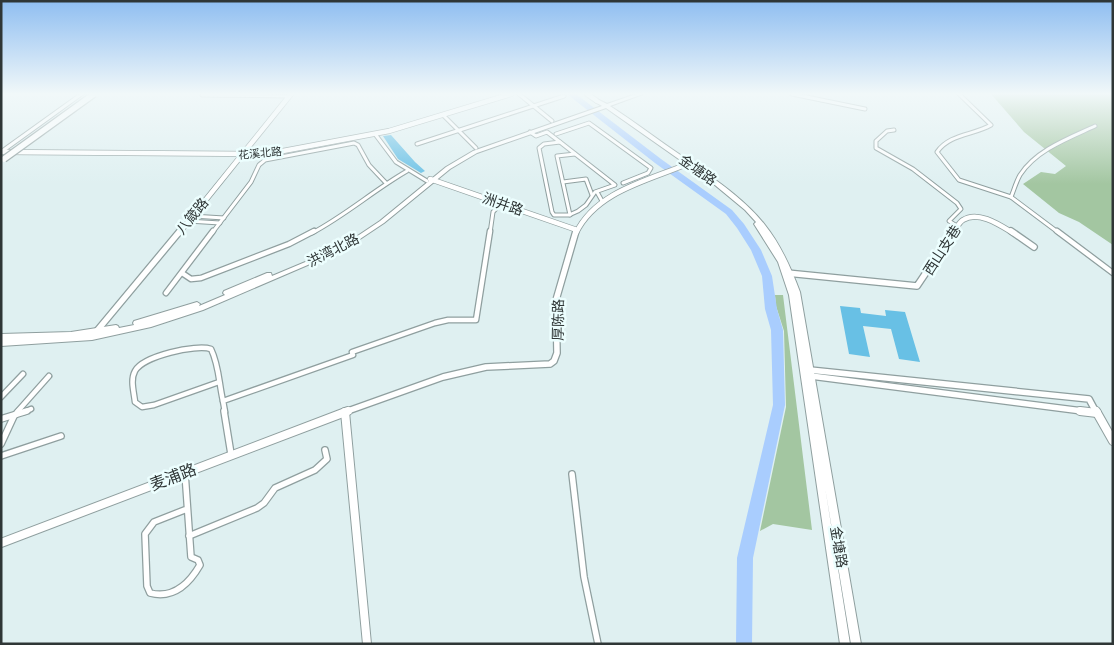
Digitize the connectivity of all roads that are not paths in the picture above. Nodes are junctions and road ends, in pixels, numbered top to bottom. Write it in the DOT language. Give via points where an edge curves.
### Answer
graph roads {
  1 [pos="43,124"];
  2 [pos="45,124"];
  3 [pos="50,124"];
  4 [pos="55,124"];
  5 [pos="267,124"];
  6 [pos="410,124"];
  7 [pos="452,124"];
  8 [pos="479,124"];
  9 [pos="543,124"];
  10 [pos="552,124"];
  11 [pos="569,124"];
  12 [pos="586,124"];
  13 [pos="591,124"];
  14 [pos="629,124"];
  15 [pos="631,124"];
  16 [pos="990,124"];
  17 [pos="1095,126"];
  18 [pos="574,128"];
  19 [pos="894,130"];
  20 [pos="458,131"];
  21 [pos="530,132"];
  22 [pos="375,134"];
  23 [pos="556,134"];
  24 [pos="560,142"];
  25 [pos="417,144"];
  26 [pos="323,146"];
  27 [pos="316,147"];
  28 [pos="476,148"];
  29 [pos="17,152"];
  30 [pos="575,154"];
  31 [pos="243,155"];
  32 [pos="2,156"];
  33 [pos="685,165"];
  34 [pos="406,171"];
  35 [pos="430,180"];
  36 [pos="563,182"];
  37 [pos="386,183"];
  38 [pos="623,183"];
  39 [pos="597,192"];
  40 [pos="592,195"];
  41 [pos="1011,198"];
  42 [pos="602,201"];
  43 [pos="501,203"];
  44 [pos="570,215"];
  45 [pos="192,216"];
  46 [pos="224,218"];
  47 [pos="188,221"];
  48 [pos="220,223"];
  49 [pos="958,226"];
  50 [pos="577,230"];
  51 [pos="1034,247"];
  52 [pos="182,272"];
  53 [pos="788,273"];
  54 [pos="1113,273"];
  55 [pos="166,293"];
  56 [pos="97,332"];
  57 [pos="1,337"];
  58 [pos="92,337"];
  59 [pos="1,343"];
  60 [pos="810,373"];
  61 [pos="23,374"];
  62 [pos="49,376"];
  63 [pos="219,382"];
  64 [pos="1,397"];
  65 [pos="223,402"];
  66 [pos="30,409"];
  67 [pos="345,412"];
  68 [pos="1097,413"];
  69 [pos="14,416"];
  70 [pos="1,419"];
  71 [pos="61,436"];
  72 [pos="1113,441"];
  73 [pos="1,444"];
  74 [pos="325,450"];
  75 [pos="231,454"];
  76 [pos="1,456"];
  77 [pos="184,472"];
  78 [pos="572,474"];
  79 [pos="187,508"];
  80 [pos="189,536"];
  81 [pos="1,543"];
  82 [pos="367,644"];
  83 [pos="598,644"];
  84 [pos="845,644"];
  85 [pos="856,644"];
  1 -- 32 [label="main road"];
  2 -- 32 [label="highway"];
  3 -- 32 [label="highway, bridge"];
  4 -- 29 [label="main road"];
  5 -- 31 [label="street, 八箴路"];
  6 -- 22 [label="street, 花溪北路"];
  7 -- 20 [label="street"];
  8 -- 20 [label="street"];
  9 -- 28 [label="main road, 洪湾北路"];
  10 -- 21 [label="main road, 洪湾北路"];
  11 -- 18 [label="street"];
  12 -- 18 [label="street"];
  13 -- 38 [label="street" via="651,168 648,173"];
  14 -- 33 [label="main road, 金塘路"];
  15 -- 53 [label="main road, 金塘路" via="744,204 774,240"];
  16 -- 41 [label="street" via="986,129 949,142 936,152 960,180"];
  17 -- 41 [label="street" via="1059,142 1030,162"];
  18 -- 23 [label="street"];
  19 -- 49 [label="street" via="887,131 876,141 876,148 913,169 957,203 961,209 949,221"];
  20 -- 25 [label="street"];
  20 -- 28 [label="street"];
  21 -- 24 [label="street" via="536,136 547,132"];
  21 -- 35 [label="main road, 洪湾北路" via="475,152"];
  22 -- 26 [label="street, 花溪北路"];
  22 -- 34 [label="street" via="388,154"];
  24 -- 30 [label="street"];
  24 -- 44 [label="street" via="539,148 552,213 556,216"];
  26 -- 27 [label="street, 花溪北路"];
  26 -- 37 [label="street" via="357,144 367,162"];
  27 -- 31 [label="street, 花溪北路"];
  27 -- 46 [label="street" via="263,161 254,179"];
  28 -- 35 [label="main road, 洪湾北路"];
  29 -- 31 [label="street, 花溪北路"];
  29 -- 32 [label="main road"];
  29 -- 32 [label="street, 花溪北路"];
  30 -- 36 [label="street" via="557,156"];
  30 -- 39 [label="street" via="615,185"];
  31 -- 45 [label="street, 八箴路"];
  33 -- 42 [label="street, 厚陈路"];
  33 -- 53 [label="main road, 金塘路" via="750,216"];
  34 -- 35 [label="street"];
  34 -- 37 [label="street"];
  35 -- 43 [label="street, 洲井路"];
  35 -- 56 [label="main road, 洪湾北路" via="361,232 320,254 189,307"];
  35 -- 58 [label="main road, 洪湾北路" via="373,228 328,255 178,316"];
  36 -- 40 [label="street" via="586,179"];
  36 -- 44 [label="street"];
  37 -- 52 [label="street" via="338,218 289,244 201,278 191,279"];
  39 -- 40 [label="street"];
  39 -- 42 [label="street"];
  40 -- 44 [label="street" via="588,203"];
  41 -- 54 [label="street"];
  42 -- 50 [label="street, 厚陈路" via="590,211"];
  43 -- 50 [label="street, 洲井路"];
  43 -- 65 [label="street" via="493,212 476,320 435,323"];
  45 -- 46 [label="street"];
  45 -- 47 [label="street, 八箴路"];
  46 -- 48 [label="street"];
  47 -- 48 [label="street"];
  47 -- 56 [label="street, 八箴路"];
  48 -- 52 [label="street"];
  49 -- 51 [label="street, 西山支巷" via="965,218 985,218"];
  49 -- 53 [label="street, 西山支巷" via="917,286"];
  50 -- 67 [label="street, 厚陈路" via="556,300 557,353 554,361 544,365 498,366 458,373"];
  52 -- 55 [label="street"];
  53 -- 60 [label="main road, 金塘路" via="797,292"];
  53 -- 84 [label="main road, 金塘路"];
  56 -- 57 [label="main road, 洪湾北路"];
  56 -- 58 [label="street, 八箴路"];
  58 -- 59 [label="main road, 洪湾北路"];
  60 -- 68 [label="street"];
  60 -- 68 [label="street" via="1089,399"];
  60 -- 85 [label="main road, 金塘路"];
  61 -- 64 [label="street"];
  62 -- 69 [label="street"];
  63 -- 63 [label="street" via="213,351 200,347 144,361 132,378 136,402 142,407"];
  63 -- 65 [label="street"];
  65 -- 75 [label="street"];
  66 -- 69 [label="street"];
  67 -- 75 [label="street, 麦浦路"];
  67 -- 82 [label="street"];
  68 -- 72 [label="street"];
  69 -- 70 [label="street"];
  69 -- 73 [label="street"];
  71 -- 76 [label="street"];
  74 -- 80 [label="street" via="325,463 275,488 262,505"];
  75 -- 77 [label="street, 麦浦路"];
  77 -- 79 [label="street"];
  77 -- 81 [label="street, 麦浦路"];
  78 -- 83 [label="street" via="584,577"];
  79 -- 80 [label="street"];
  79 -- 80 [label="street" via="154,522 145,534 150,593 165,594 192,579 200,565 191,557"];
}
